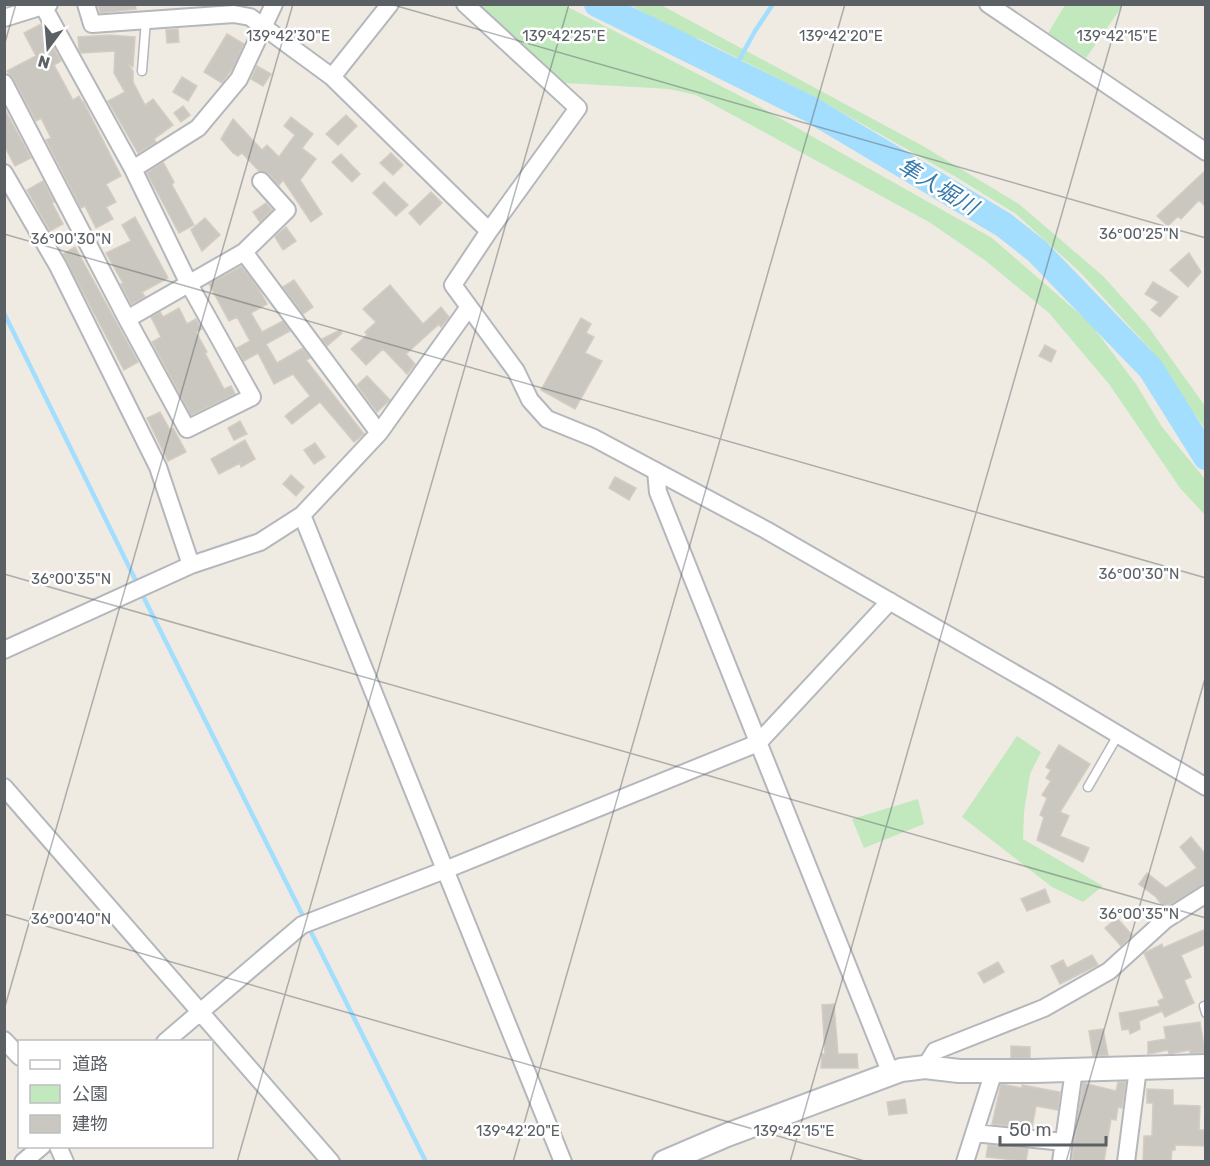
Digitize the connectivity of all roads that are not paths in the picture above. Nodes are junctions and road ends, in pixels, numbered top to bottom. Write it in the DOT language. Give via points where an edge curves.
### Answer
graph roads {
  1 [pos="86,4"];
  2 [pos="274,4"];
  3 [pos="390,4"];
  4 [pos="465,4"];
  5 [pos="988,4"];
  6 [pos="46,5"];
  7 [pos="4,18"];
  8 [pos="146,20"];
  9 [pos="264,28"];
  10 [pos="141,71"];
  11 [pos="332,77"];
  12 [pos="4,83"];
  13 [pos="1206,152"];
  14 [pos="133,169"];
  15 [pos="4,173"];
  16 [pos="261,181"];
  17 [pos="489,231"];
  18 [pos="244,252"];
  19 [pos="189,284"];
  20 [pos="470,308"];
  21 [pos="127,319"];
  22 [pos="379,433"];
  23 [pos="656,471"];
  24 [pos="302,515"];
  25 [pos="191,565"];
  26 [pos="890,601"];
  27 [pos="4,650"];
  28 [pos="1118,735"];
  29 [pos="758,743"];
  30 [pos="4,787"];
  31 [pos="1088,787"];
  32 [pos="1206,787"];
  33 [pos="445,870"];
  34 [pos="1206,894"];
  35 [pos="200,1012"];
  36 [pos="4,1040"];
  37 [pos="166,1040"];
  38 [pos="18,1056"];
  39 [pos="1206,1066"];
  40 [pos="925,1067"];
  41 [pos="1138,1068"];
  42 [pos="1074,1070"];
  43 [pos="994,1071"];
  44 [pos="891,1074"];
  45 [pos="974,1133"];
  46 [pos="1064,1142"];
  47 [pos="39,1148"];
  48 [pos="23,1161"];
  49 [pos="330,1161"];
  50 [pos="563,1161"];
  51 [pos="664,1161"];
  52 [pos="965,1161"];
  53 [pos="1061,1161"];
  54 [pos="1126,1161"];
  1 -- 8 [label="street" via="92,24"];
  2 -- 9 [label="street"];
  3 -- 11 [label="street"];
  4 -- 17 [label="street" via="578,108"];
  5 -- 13 [label="street"];
  6 -- 7 [label="street"];
  6 -- 14 [label="street"];
  8 -- 9 [label="street" via="234,14 250,17"];
  8 -- 10 [label="lane"];
  9 -- 11 [label="street"];
  9 -- 14 [label="street" via="239,79 198,128"];
  11 -- 17 [label="street"];
  12 -- 21 [label="street"];
  14 -- 19 [label="street"];
  15 -- 25 [label="street" via="58,266 158,467"];
  16 -- 18 [label="street" via="287,210"];
  17 -- 20 [label="street" via="453,285"];
  18 -- 19 [label="street"];
  18 -- 22 [label="street"];
  19 -- 21 [label="street"];
  19 -- 21 [label="street" via="252,397 187,429"];
  20 -- 22 [label="street"];
  20 -- 23 [label="street" via="516,371 530,400 548,419"];
  22 -- 24 [label="street"];
  23 -- 26 [label="street"];
  23 -- 29 [label="street" via="658,492"];
  24 -- 25 [label="street" via="260,542"];
  24 -- 33 [label="street"];
  25 -- 27 [label="street"];
  26 -- 28 [label="street"];
  26 -- 29 [label="street"];
  28 -- 31 [label="lane"];
  28 -- 32 [label="street"];
  29 -- 33 [label="street"];
  29 -- 44 [label="street"];
  30 -- 35 [label="street"];
  33 -- 35 [label="street" via="302,925"];
  33 -- 50 [label="street"];
  34 -- 40 [label="street" via="1165,921 1109,971 1044,1008 934,1051"];
  35 -- 37 [label="street"];
  35 -- 49 [label="street"];
  36 -- 38 [label="street"];
  39 -- 41 [label="street"];
  40 -- 43 [label="street"];
  40 -- 44 [label="street"];
  41 -- 42 [label="street"];
  41 -- 54 [label="street"];
  42 -- 43 [label="street"];
  42 -- 46 [label="street"];
  43 -- 45 [label="street"];
  44 -- 51 [label="street"];
  45 -- 46 [label="street"];
  45 -- 52 [label="street"];
  46 -- 53 [label="street"];
  47 -- 48 [label="street"];
}
